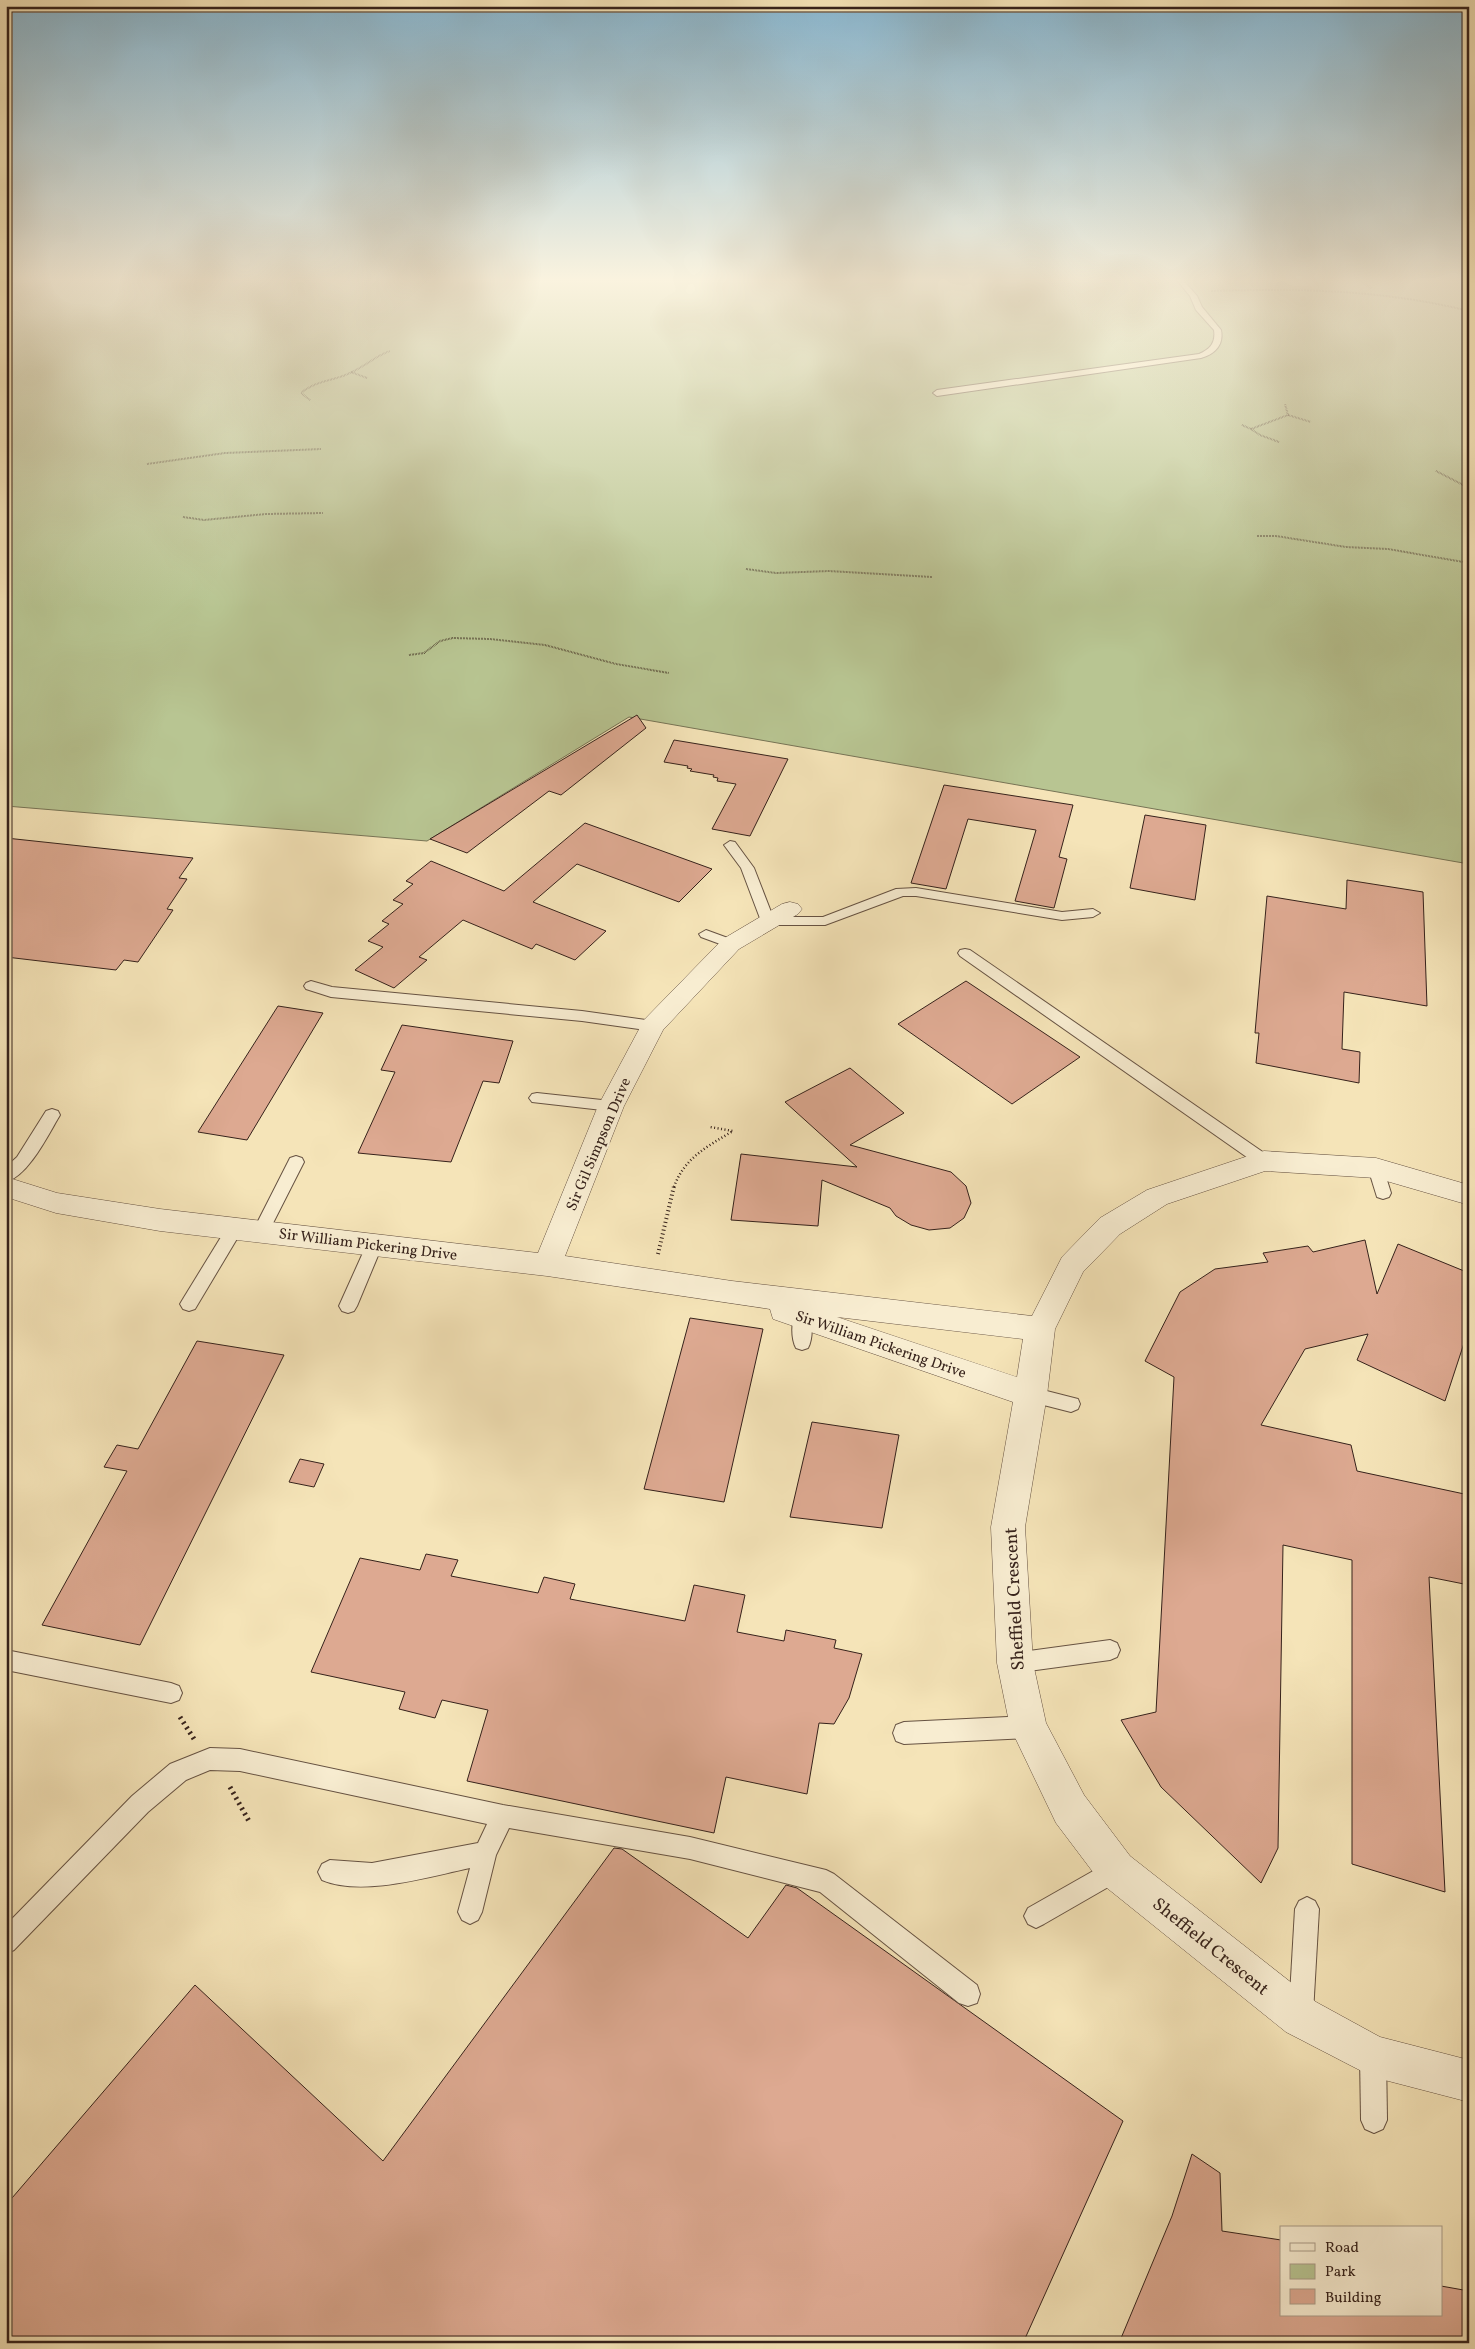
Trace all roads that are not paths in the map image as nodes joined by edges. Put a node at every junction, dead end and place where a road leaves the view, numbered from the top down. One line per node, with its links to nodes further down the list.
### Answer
1 (961, 390): 2 (lane)
2 (937, 393)
3 (730, 844): 6 (lane)
4 (790, 909): 6 (street, Sir Gil Simpson Drive)
5 (1093, 913): 6 (lane)
6 (768, 921): 8 (street, Sir Gil Simpson Drive)
7 (706, 934): 8 (lane)
8 (731, 944): 11 (street, Sir Gil Simpson Drive)
9 (965, 953): 16 (lane)
10 (310, 986): 11 (lane)
11 (653, 1026): 13 (street, Sir Gil Simpson Drive)
12 (537, 1098): 13 (lane)
13 (611, 1106): 24 (street, Sir Gil Simpson Drive)
14 (52, 1115): 18 (lane)
15 (296, 1162): 22 (lane)
16 (1264, 1162): 17 (street, Sheffield Crescent); 28 (street, Sheffield Crescent)
17 (1376, 1168): 20 (lane); 21 (street, Sheffield Crescent)
18 (6, 1176)
19 (6, 1186): 22 (street, Sir William Pickering Drive)
20 (1383, 1193)
21 (1469, 1195)
22 (248, 1229): 23 (street, Sir William Pickering Drive); 26 (lane)
23 (374, 1246): 24 (street, Sir William Pickering Drive); 27 (lane)
24 (547, 1265): 25 (street, Sir William Pickering Drive)
25 (732, 1293): 28 (street, Sir William Pickering Drive); 29 (street, Sir William Pickering Drive)
26 (189, 1304)
27 (348, 1306)
28 (1040, 1329): 29 (street, Sheffield Crescent)
29 (1031, 1395): 30 (lane); 33 (street, Sheffield Crescent)
30 (1072, 1404)
31 (1110, 1650): 33 (lane)
32 (6, 1660): 34 (lane)
33 (1015, 1663): 35 (street, Sheffield Crescent)
34 (171, 1693)
35 (1028, 1727): 36 (lane); 39 (street, Sheffield Crescent)
36 (904, 1733)
37 (503, 1816): 38 (lane); 44 (lane); 45 (lane)
38 (485, 1853): 40 (lane); 42 (lane)
39 (1116, 1870): 43 (lane); 46 (street, Sheffield Crescent)
40 (330, 1872)
41 (1306, 1908): 46 (lane)
42 (470, 1912)
43 (1036, 1916)
44 (6, 1942)
45 (968, 1994)
46 (1301, 2017): 47 (street, Sheffield Crescent)
47 (1373, 2056): 48 (street, Sheffield Crescent); 49 (lane)
48 (1469, 2081)
49 (1374, 2120)

